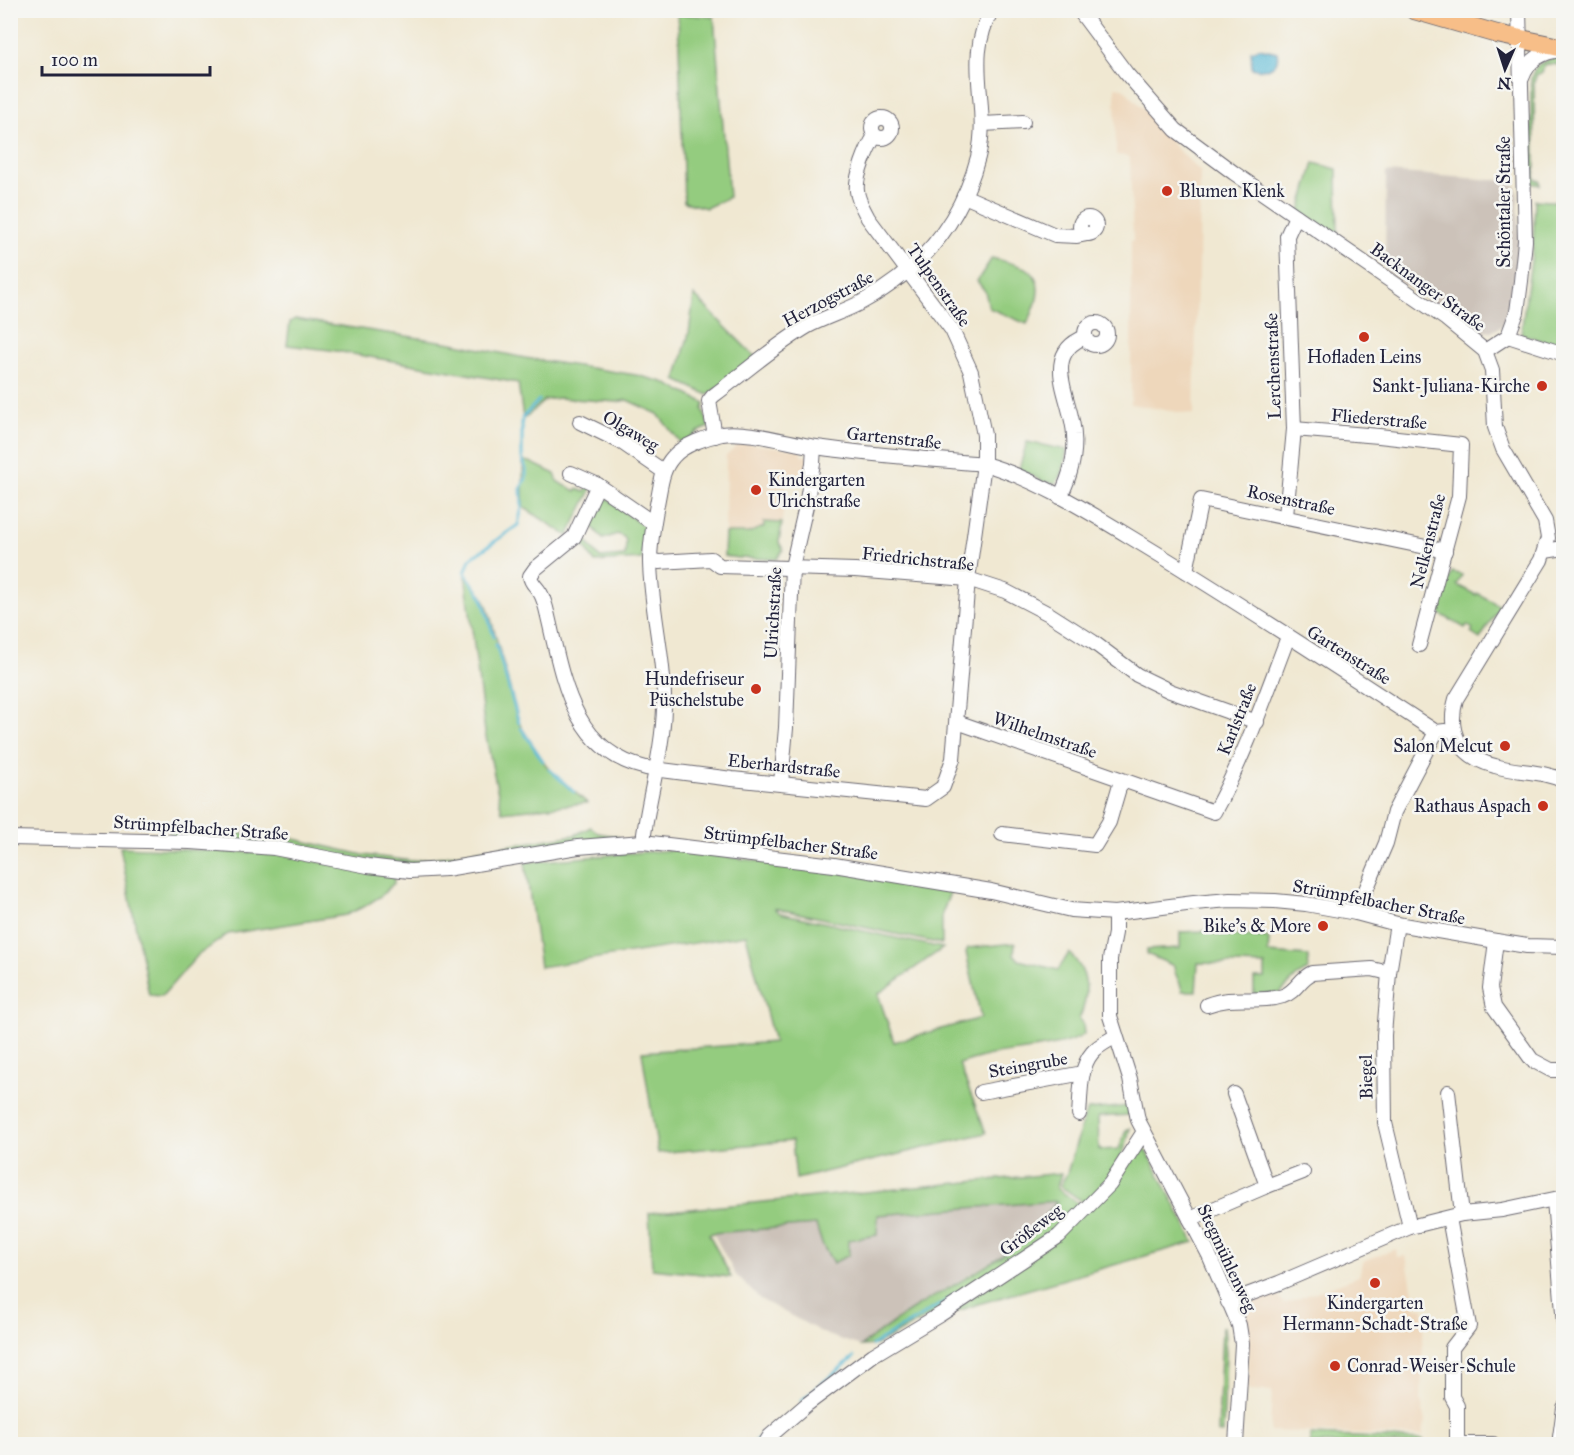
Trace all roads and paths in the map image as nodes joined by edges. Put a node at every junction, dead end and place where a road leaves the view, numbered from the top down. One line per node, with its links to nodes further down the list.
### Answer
1 (992, 10): 9 (street, Herzogstraße)
2 (1079, 10): 12 (street, Backnanger Straße)
3 (1414, 10): 5 (main road)
4 (1519, 10): 5 (street, Schöntaler Straße)
5 (1520, 39): 6 (main road); 7 (street, Schöntaler Straße)
6 (1563, 49): 7 (street)
7 (1521, 84): 15 (street, Schöntaler Straße)
8 (1023, 122): 9 (street)
9 (982, 124): 11 (street, Herzogstraße)
10 (875, 136): 14 (street, Tulpenstraße)
11 (964, 196): 13 (street); 14 (street, Herzogstraße)
12 (1296, 216): 17 (street, Backnanger Straße); 20 (street, Lerchenstraße)
13 (1087, 234)
14 (908, 270): 21 (street, Herzogstraße); 24 (street, Tulpenstraße)
15 (1508, 336): 17 (street); 18 (street)
16 (1084, 337): 28 (street)
17 (1485, 351): 33 (street, Backnanger Straße)
18 (1563, 354)
19 (580, 422): 25 (street, Olgaweg)
20 (1294, 429): 22 (street, Fliederstraße); 29 (street, Lerchenstraße)
21 (715, 436): 23 (street, Gartenstraße); 25 (street, Gartenstraße)
22 (1461, 445): 32 (street, Nelkenstraße)
23 (813, 447): 24 (street, Gartenstraße); 35 (street, Ulrichstraße)
24 (984, 464): 28 (street, Gartenstraße); 37 (street, Eberhardstraße)
25 (663, 471): 30 (street)
26 (571, 473): 27 (street)
27 (598, 485): 30 (street); 44 (street, Eberhardstraße)
28 (1060, 497): 36 (street, Gartenstraße)
29 (1286, 516): 32 (street, Rosenstraße); 36 (street, Rosenstraße)
30 (653, 523): 34 (street)
31 (1563, 548): 33 (street)
32 (1445, 551): 39 (street, Nelkenstraße)
33 (1545, 551): 42 (street)
34 (650, 560): 35 (street, Friedrichstraße); 44 (street)
35 (792, 567): 37 (street, Friedrichstraße); 47 (street, Ulrichstraße)
36 (1186, 571): 38 (street, Gartenstraße)
37 (968, 579): 40 (street, Eberhardstraße); 41 (street, Friedrichstraße)
38 (1288, 637): 41 (street, Karlstraße); 43 (street, Gartenstraße)
39 (1419, 645)
40 (957, 722): 45 (street, Wilhelmstraße); 47 (street, Eberhardstraße)
41 (1257, 722): 48 (street, Karlstraße)
42 (1453, 730): 43 (street); 46 (street)
43 (1436, 732): 53 (street)
44 (657, 770): 47 (street, Eberhardstraße); 51 (street)
45 (1121, 781): 48 (street, Wilhelmstraße); 49 (street)
46 (1563, 781)
47 (781, 783)
48 (1214, 812)
49 (1002, 834)
50 (10, 838): 51 (street, Strümpfelbacher Straße)
51 (643, 842): 52 (street, Strümpfelbacher Straße)
52 (1115, 913): 53 (street, Strümpfelbacher Straße); 59 (street)
53 (1356, 913): 54 (street, Strümpfelbacher Straße)
54 (1397, 924): 55 (street, Strümpfelbacher Straße); 57 (street, Biegel)
55 (1496, 941): 56 (street, Strümpfelbacher Straße); 60 (street)
56 (1563, 947)
57 (1389, 973): 58 (street); 72 (street, Biegel)
58 (1207, 1005)
59 (1116, 1036): 61 (street, Steingrube); 66 (street)
60 (1563, 1070)
61 (1083, 1073): 62 (street, Steingrube); 65 (street, Steingrube)
62 (981, 1092)
63 (1448, 1092): 70 (street)
64 (1234, 1094): 68 (street)
65 (1079, 1114)
66 (1143, 1133): 71 (street, Stegmühlenweg); 76 (street, Größeweg)
67 (1303, 1172): 68 (street)
68 (1267, 1186): 71 (street)
69 (1559, 1198): 70 (street); 74 (street)
70 (1456, 1216): 72 (street); 78 (street)
71 (1190, 1219): 73 (street, Stegmühlenweg)
72 (1410, 1227): 73 (street)
73 (1228, 1302): 77 (street, Stegmühlenweg)
74 (1563, 1325)
75 (1563, 1408): 79 (street)
76 (765, 1444)
77 (1236, 1444)
78 (1493, 1444)
79 (1559, 1444)

